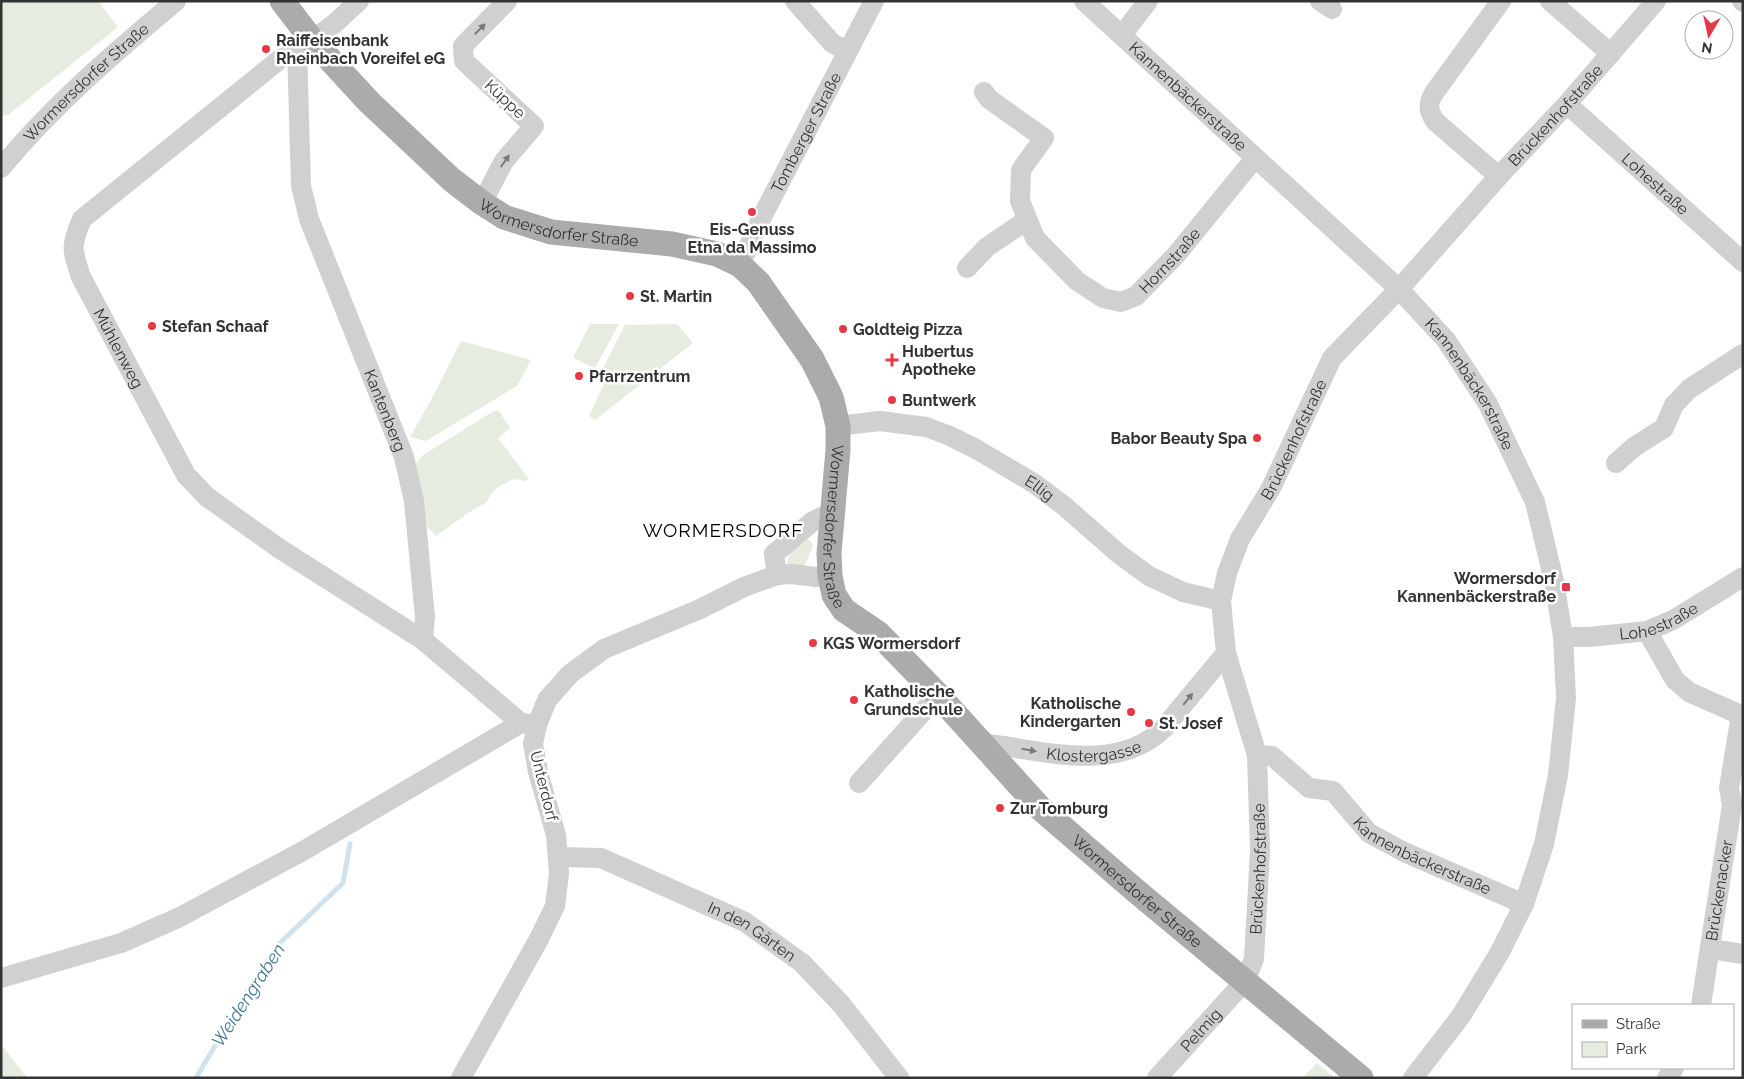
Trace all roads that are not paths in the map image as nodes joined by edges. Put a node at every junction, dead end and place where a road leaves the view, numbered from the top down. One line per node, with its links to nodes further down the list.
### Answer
1 (176, 1): 19 (street, Wormersdorfer Straße)
2 (282, 1): 13 (main road, Wormersdorfer Straße)
3 (359, 1): 13 (street, Mühlenweg)
4 (507, 1): 21 (street, Küppe, one-way to 4)
5 (795, 1): 14 (street)
6 (874, 1): 14 (street, Tomberger Straße)
7 (1084, 1): 12 (street, Kannenbäckerstraße)
8 (1148, 1): 12 (street)
9 (1501, 1): 20 (street, Brückenhofstraße)
10 (1550, 1): 15 (street, Brückenhofstraße)
11 (1656, 1): 15 (street, Brückenhofstraße)
12 (1122, 35): 18 (street, Kannenbäckerstraße)
13 (304, 44): 21 (main road, Wormersdorfer Straße); 37 (street, Kantenberg); 37 (street, Mühlenweg)
14 (847, 51): 24 (street, Tomberger Straße)
15 (1610, 54): 17 (street, Brückenhofstraße)
16 (984, 92): 22 (street, Hornstraße)
17 (1567, 104): 20 (street, Brückenhofstraße); 23 (street, Lohestraße)
18 (1255, 158): 22 (street, Hornstraße); 26 (street, Kannenbäckerstraße)
19 (1, 168)
20 (1499, 176): 26 (street, Brückenhofstraße)
21 (482, 203): 24 (main road, Wormersdorfer Straße)
22 (1027, 220): 25 (street)
23 (1743, 262)
24 (740, 265): 28 (main road, Wormersdorfer Straße)
25 (967, 268)
26 (1399, 289): 34 (street, Brückenhofstraße); 36 (street, Kannenbäckerstraße)
27 (1743, 354): 29 (street)
28 (838, 426): 32 (main road, Wormersdorfer Straße); 34 (street, Ellig)
29 (1616, 463)
30 (824, 516): 31 (street)
31 (777, 575): 32 (street, Unterdorf); 41 (street, Unterdorf)
32 (830, 576): 39 (main road, Wormersdorfer Straße)
33 (1743, 577): 35 (street, Lohestraße)
34 (1221, 602): 38 (street, Brückenhofstraße)
35 (1647, 631): 36 (street, Lohestraße); 40 (street, Brückenacker)
36 (1563, 637): 47 (street, Kannenbäckerstraße)
37 (423, 640): 41 (street)
38 (1226, 652): 42 (street, Klostergasse, one-way to 38); 43 (street, Brückenhofstraße)
39 (938, 695): 42 (main road, Wormersdorfer Straße); 44 (street)
40 (1742, 715): 45 (street, Brückenacker)
41 (529, 724): 46 (street, Unterdorf); 50 (street)
42 (981, 743): 51 (main road, Wormersdorfer Straße)
43 (1257, 756): 47 (street, Kannenbäckerstraße); 51 (street, Brückenhofstraße)
44 (859, 783)
45 (1738, 802): 48 (street, Brückenacker)
46 (558, 857): 53 (street, Unterdorf); 54 (street, In den Gärten)
47 (1524, 904): 57 (street, Kannenbäckerstraße)
48 (1711, 949): 49 (street); 52 (street, Brückenacker)
49 (1743, 954)
50 (1, 978)
51 (1245, 981): 55 (street, Pelmig); 56 (main road, Wormersdorfer Straße)
52 (1701, 1004)
53 (461, 1078)
54 (899, 1078)
55 (1157, 1078)
56 (1361, 1078)
57 (1413, 1078)

